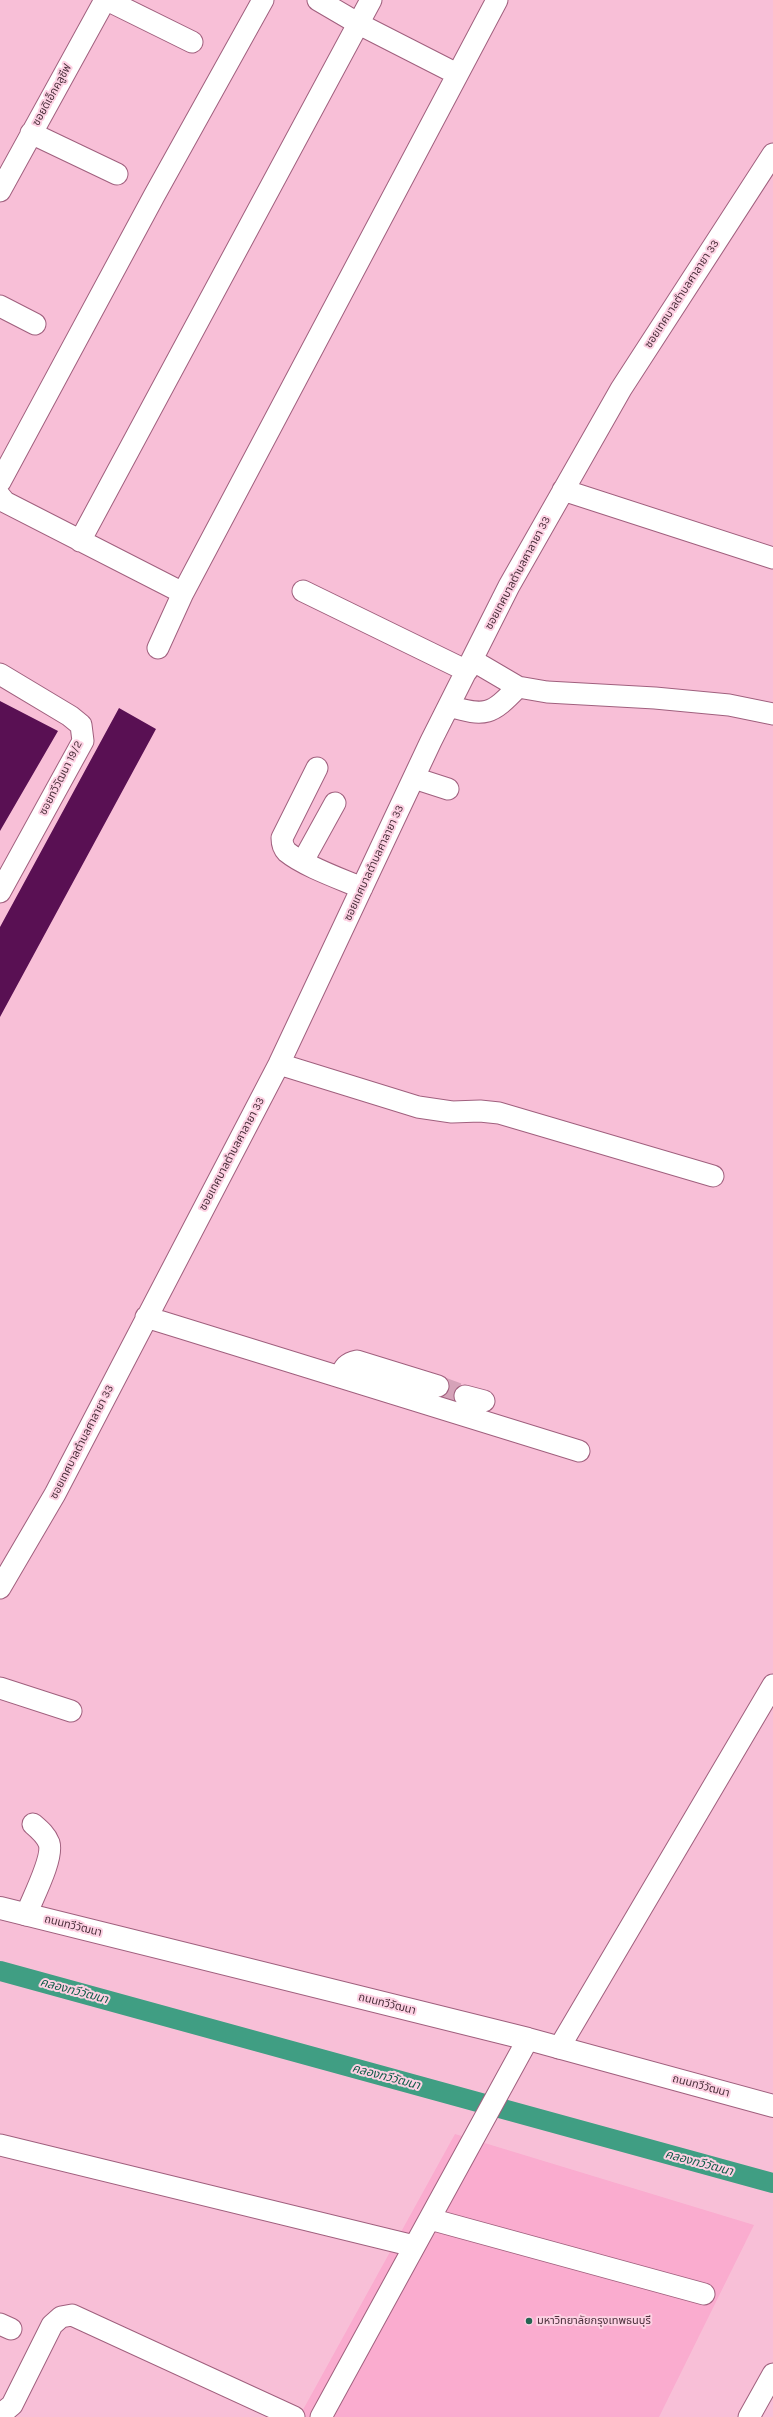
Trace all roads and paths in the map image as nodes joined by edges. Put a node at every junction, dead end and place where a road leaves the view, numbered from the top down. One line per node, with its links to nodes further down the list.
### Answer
1 (106, 0): 7 (street); 9 (street, ซอยดิเอ็กคลูซีฟ)
2 (263, 0): 15 (street)
3 (318, 0): 6 (street)
4 (371, 0): 6 (street)
5 (498, 0): 8 (street)
6 (359, 24): 8 (street); 18 (street)
7 (192, 42)
8 (457, 74): 21 (street)
9 (31, 133): 11 (street); 12 (street, ซอยดิเอ็กคลูซีฟ)
10 (773, 154): 16 (street, ซอยเทศบาลตำบลศาลายา 33)
11 (117, 174)
12 (0, 191)
13 (0, 306): 14 (street)
14 (36, 324)
15 (0, 482)
16 (563, 490): 19 (street); 23 (street, ซอยเทศบาลตำบลศาลายา 33)
17 (0, 496): 18 (street)
18 (80, 541): 21 (street)
19 (773, 558)
20 (303, 591): 23 (street)
21 (184, 593): 22 (street)
22 (158, 648)
23 (469, 666): 25 (street); 26 (street, ซอยเทศบาลตำบลศาลายา 33)
24 (0, 674): 34 (street, ซอยทวีวัฒนา 19/2)
25 (518, 687): 26 (street); 27 (street)
26 (449, 706): 29 (street, ซอยเทศบาลตำบลศาลายา 33)
27 (773, 714)
28 (317, 768): 32 (street)
29 (414, 778): 30 (street); 33 (street, ซอยเทศบาลตำบลศาลายา 33)
30 (448, 789)
31 (336, 803): 32 (street)
32 (303, 861): 33 (street)
33 (362, 888): 35 (street, ซอยเทศบาลตำบลศาลายา 33)
34 (0, 892)
35 (279, 1064): 36 (street); 37 (street, ซอยเทศบาลตำบลศาลายา 33)
36 (713, 1176)
37 (146, 1317): 38 (street); 43 (street, ซอยเทศบาลตำบลศาลายา 33)
38 (340, 1377): 39 (street); 42 (street)
39 (438, 1386)
40 (465, 1396): 41 (street)
41 (484, 1401)
42 (579, 1451)
43 (0, 1588)
44 (773, 1685): 51 (street)
45 (0, 1688): 46 (street)
46 (71, 1711)
47 (33, 1824): 49 (street)
48 (0, 1908): 49 (main road, ถนนทวีวัฒนา)
49 (26, 1914): 50 (main road, ถนนทวีวัฒนา)
50 (528, 2039): 51 (main road, ถนนทวีวัฒนา); 54 (street)
51 (559, 2048): 52 (main road, ถนนทวีวัฒนา)
52 (773, 2106)
53 (0, 2145): 55 (street)
54 (430, 2219): 55 (street); 56 (street)
55 (414, 2246): 60 (street)
56 (704, 2294)
57 (773, 2374): 61 (street)
58 (0, 2415): 59 (street)
59 (294, 2417)
60 (321, 2417)
61 (748, 2417)

